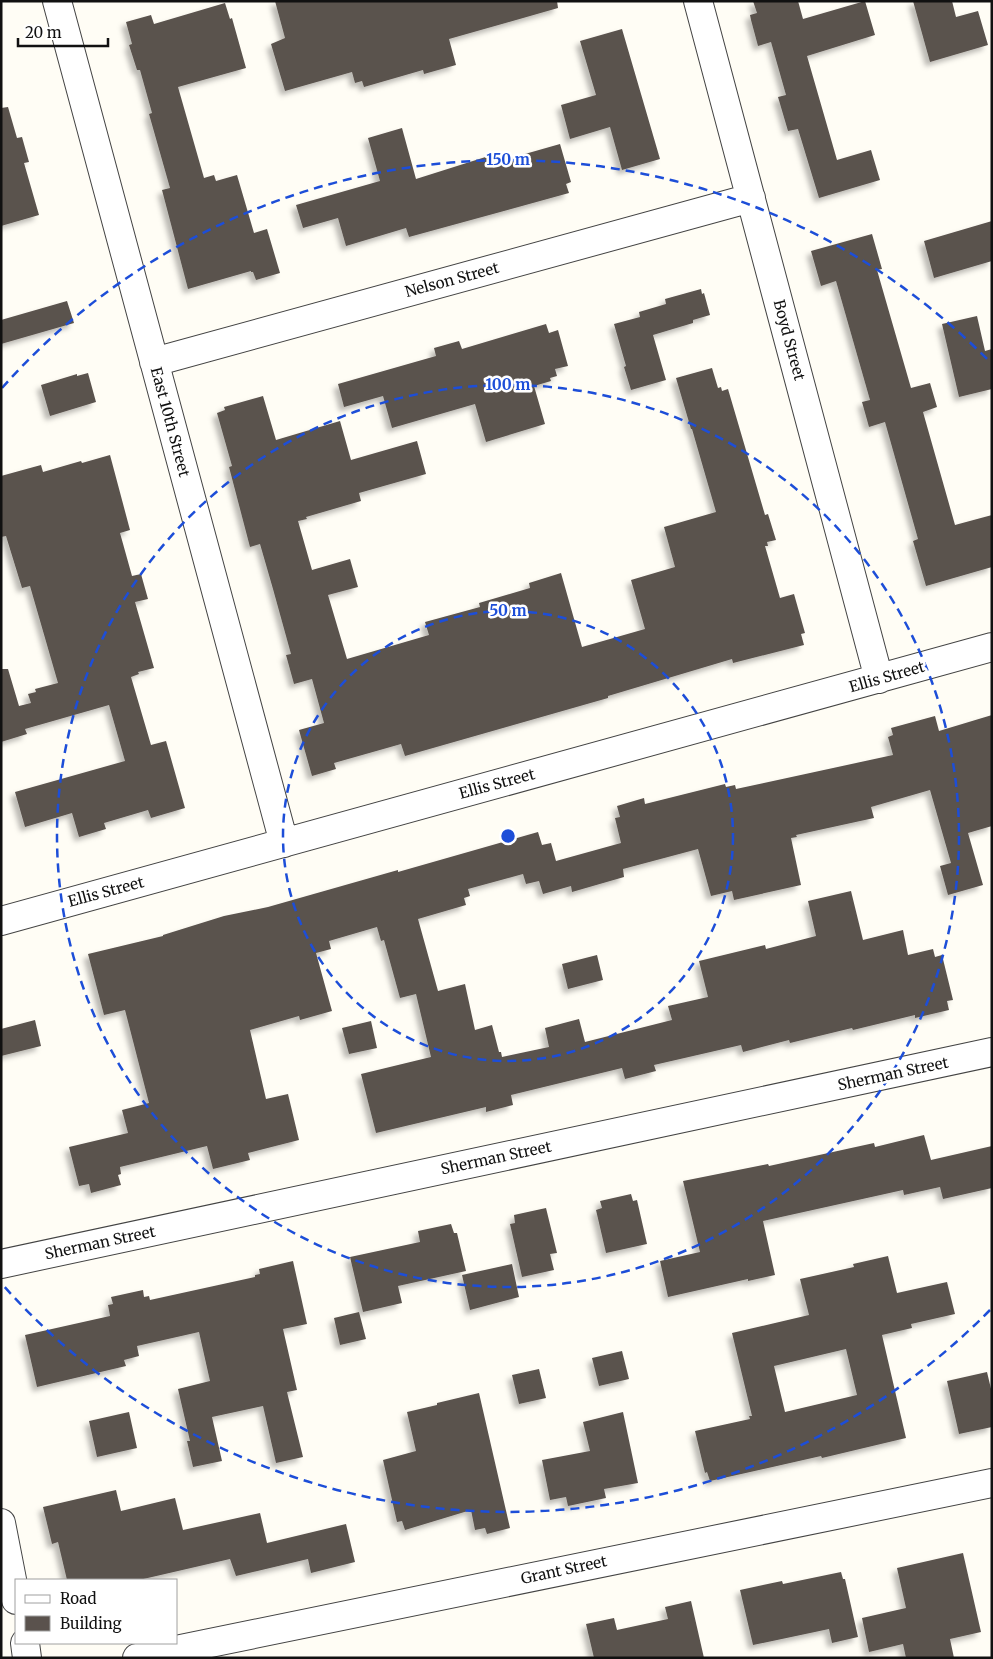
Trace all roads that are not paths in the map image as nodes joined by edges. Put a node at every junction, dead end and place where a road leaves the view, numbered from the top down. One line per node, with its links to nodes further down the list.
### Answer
1 (57, 1): 4 (street, East 10th Street)
2 (698, 1): 3 (street, Boyd Street)
3 (751, 198): 4 (street, Nelson Street); 6 (street, Boyd Street)
4 (154, 362): 7 (street, East 10th Street)
5 (992, 647): 6 (street, Ellis Street)
6 (879, 679): 7 (street, Ellis Street)
7 (284, 843): 8 (street, Ellis Street)
8 (1, 921)
9 (992, 1052): 10 (street, Sherman Street)
10 (1, 1264)
11 (992, 1483): 16 (street, Grant Street)
12 (1, 1523): 13 (street)
13 (15, 1595)
14 (24, 1644): 15 (street)
15 (28, 1658)
16 (137, 1658)

